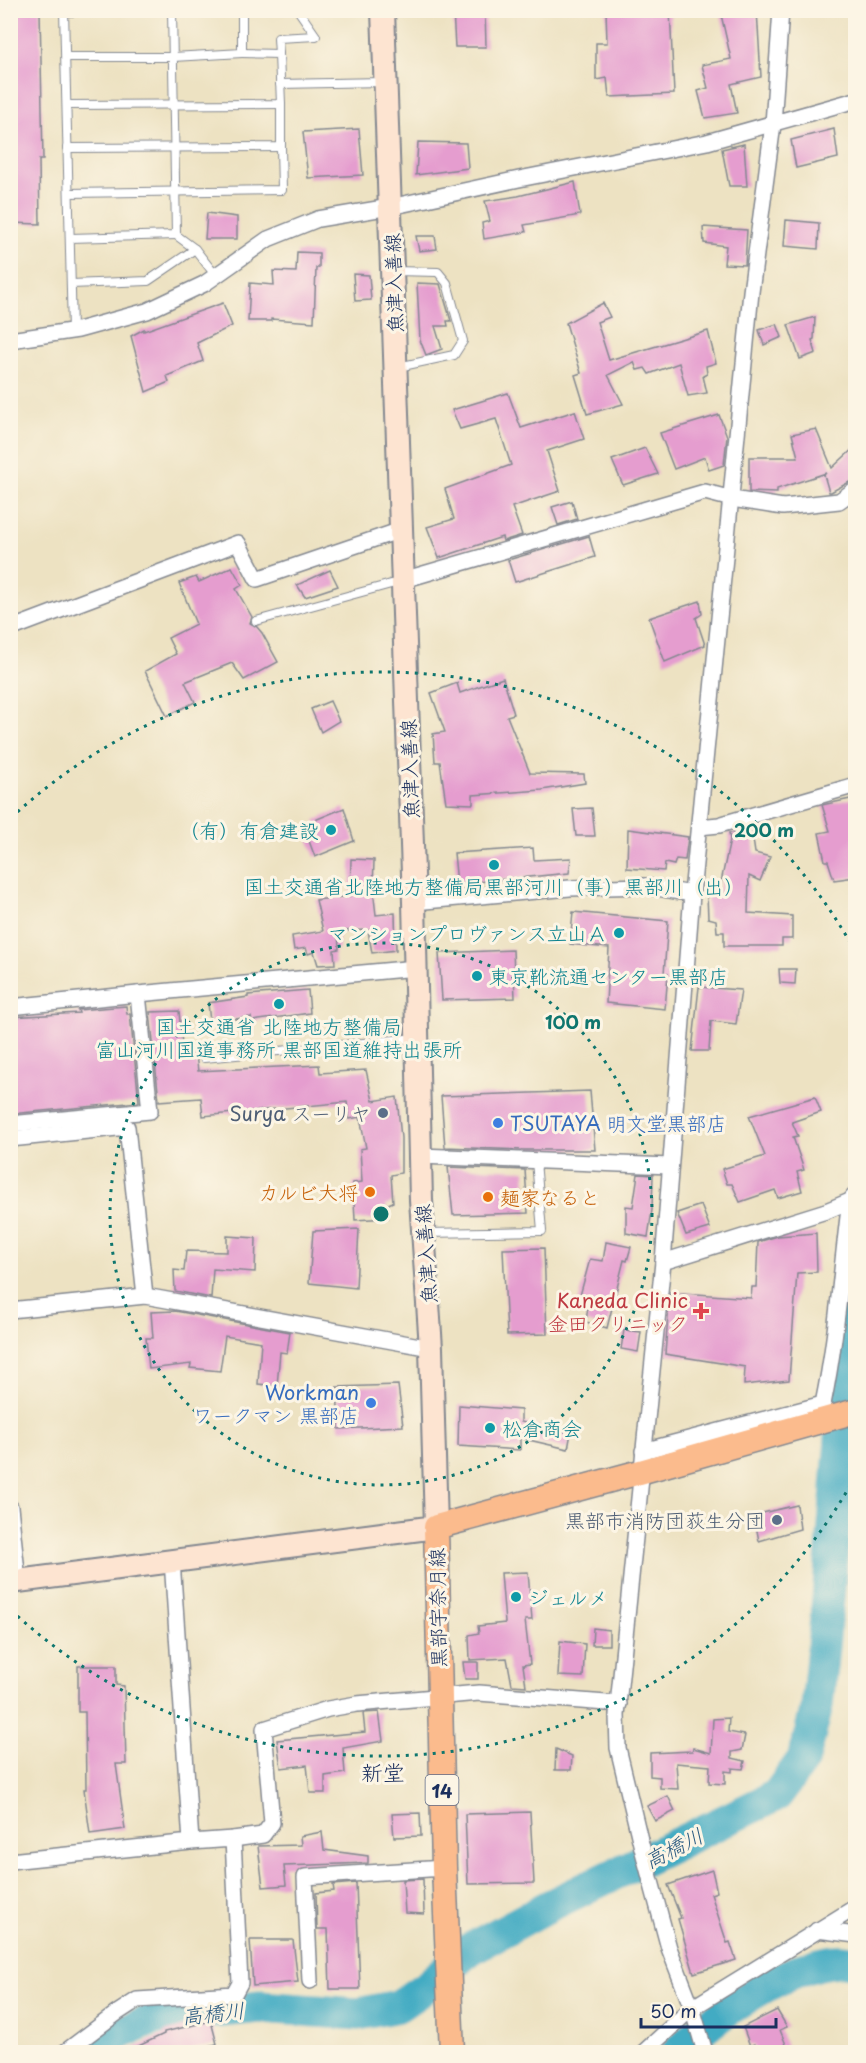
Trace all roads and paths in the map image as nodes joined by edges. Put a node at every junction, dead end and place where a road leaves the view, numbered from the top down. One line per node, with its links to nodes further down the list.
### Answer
1 (163, 10): 7 (lane)
2 (172, 10): 11 (lane)
3 (242, 10): 8 (lane)
4 (298, 10): 9 (lane)
5 (383, 10): 12 (main road, 魚津入善線)
6 (781, 10): 18 (street)
7 (64, 11): 10 (lane)
8 (243, 53): 9 (lane); 11 (lane)
9 (279, 54): 13 (lane)
10 (66, 57): 11 (lane); 17 (lane)
11 (173, 57): 15 (lane)
12 (386, 82): 13 (lane); 24 (main road, 魚津入善線)
13 (280, 84): 16 (lane)
14 (855, 100): 18 (street)
15 (174, 104): 16 (lane); 17 (lane); 19 (lane)
16 (281, 104): 20 (lane)
17 (67, 105): 21 (lane)
18 (773, 124): 24 (street); 35 (street)
19 (175, 146): 20 (lane); 21 (lane); 22 (lane)
20 (281, 147): 22 (lane)
21 (68, 148): 23 (lane)
22 (176, 192): 23 (lane); 25 (lane)
23 (69, 193): 26 (lane)
24 (390, 207): 28 (main road, 魚津入善線); 29 (street)
25 (176, 236): 26 (lane); 27 (lane)
26 (70, 238): 30 (lane)
27 (195, 249): 29 (lane); 30 (lane)
28 (393, 272): 33 (main road, 魚津入善線); 33 (lane)
29 (216, 276): 31 (street)
30 (71, 284): 31 (lane)
31 (72, 331): 32 (street)
32 (10, 340)
33 (396, 368): 36 (main road, 魚津入善線)
34 (855, 489): 35 (street)
35 (732, 499): 37 (street); 41 (street)
36 (401, 530): 37 (main road, 魚津入善線); 39 (street)
37 (403, 580): 38 (lane); 43 (main road, 魚津入善線)
38 (256, 621)
39 (10, 629)
40 (855, 785): 41 (street)
41 (699, 827): 42 (street)
42 (692, 894): 43 (street); 53 (street)
43 (414, 902): 44 (main road, 魚津入善線)
44 (416, 968): 45 (street); 47 (main road, 魚津入善線)
45 (138, 994): 46 (street); 49 (street)
46 (10, 1007)
47 (417, 1038): 48 (lane); 51 (main road, 魚津入善線)
48 (204, 1058)
49 (10, 1124)
50 (10, 1139): 57 (street)
51 (420, 1156): 52 (street); 55 (main road, 魚津入善線)
52 (536, 1161): 53 (street); 55 (lane)
53 (670, 1166): 56 (street)
54 (853, 1197): 56 (street); 61 (street)
55 (424, 1233): 59 (main road, 魚津入善線)
56 (663, 1262): 61 (street)
57 (145, 1296): 58 (street); 59 (street)
58 (10, 1310)
59 (431, 1348): 63 (main road, 魚津入善線)
60 (855, 1411): 61 (main road, 黒部宇奈月線)
61 (642, 1461): 63 (main road, 黒部宇奈月線); 67 (street)
62 (10, 1507): 65 (street)
63 (436, 1527): 64 (main road); 66 (main road, 黒部宇奈月線 / 14)
64 (172, 1560): 65 (main road); 69 (street)
65 (14, 1582)
66 (440, 1697): 67 (street); 68 (street); 71 (main road, 黒部宇奈月線 / 14)
67 (619, 1704): 76 (street)
68 (233, 1839): 69 (street); 78 (street)
69 (191, 1842): 70 (street)
70 (10, 1861)
71 (444, 1868): 75 (street); 79 (main road, 黒部宇奈月線 / 14)
72 (855, 1907): 73 (street)
73 (817, 1930): 74 (street); 76 (street)
74 (855, 1935)
75 (310, 1981)
76 (694, 2014): 77 (street); 80 (street)
77 (705, 2051)
78 (65, 2052)
79 (452, 2052)
80 (644, 2052)

